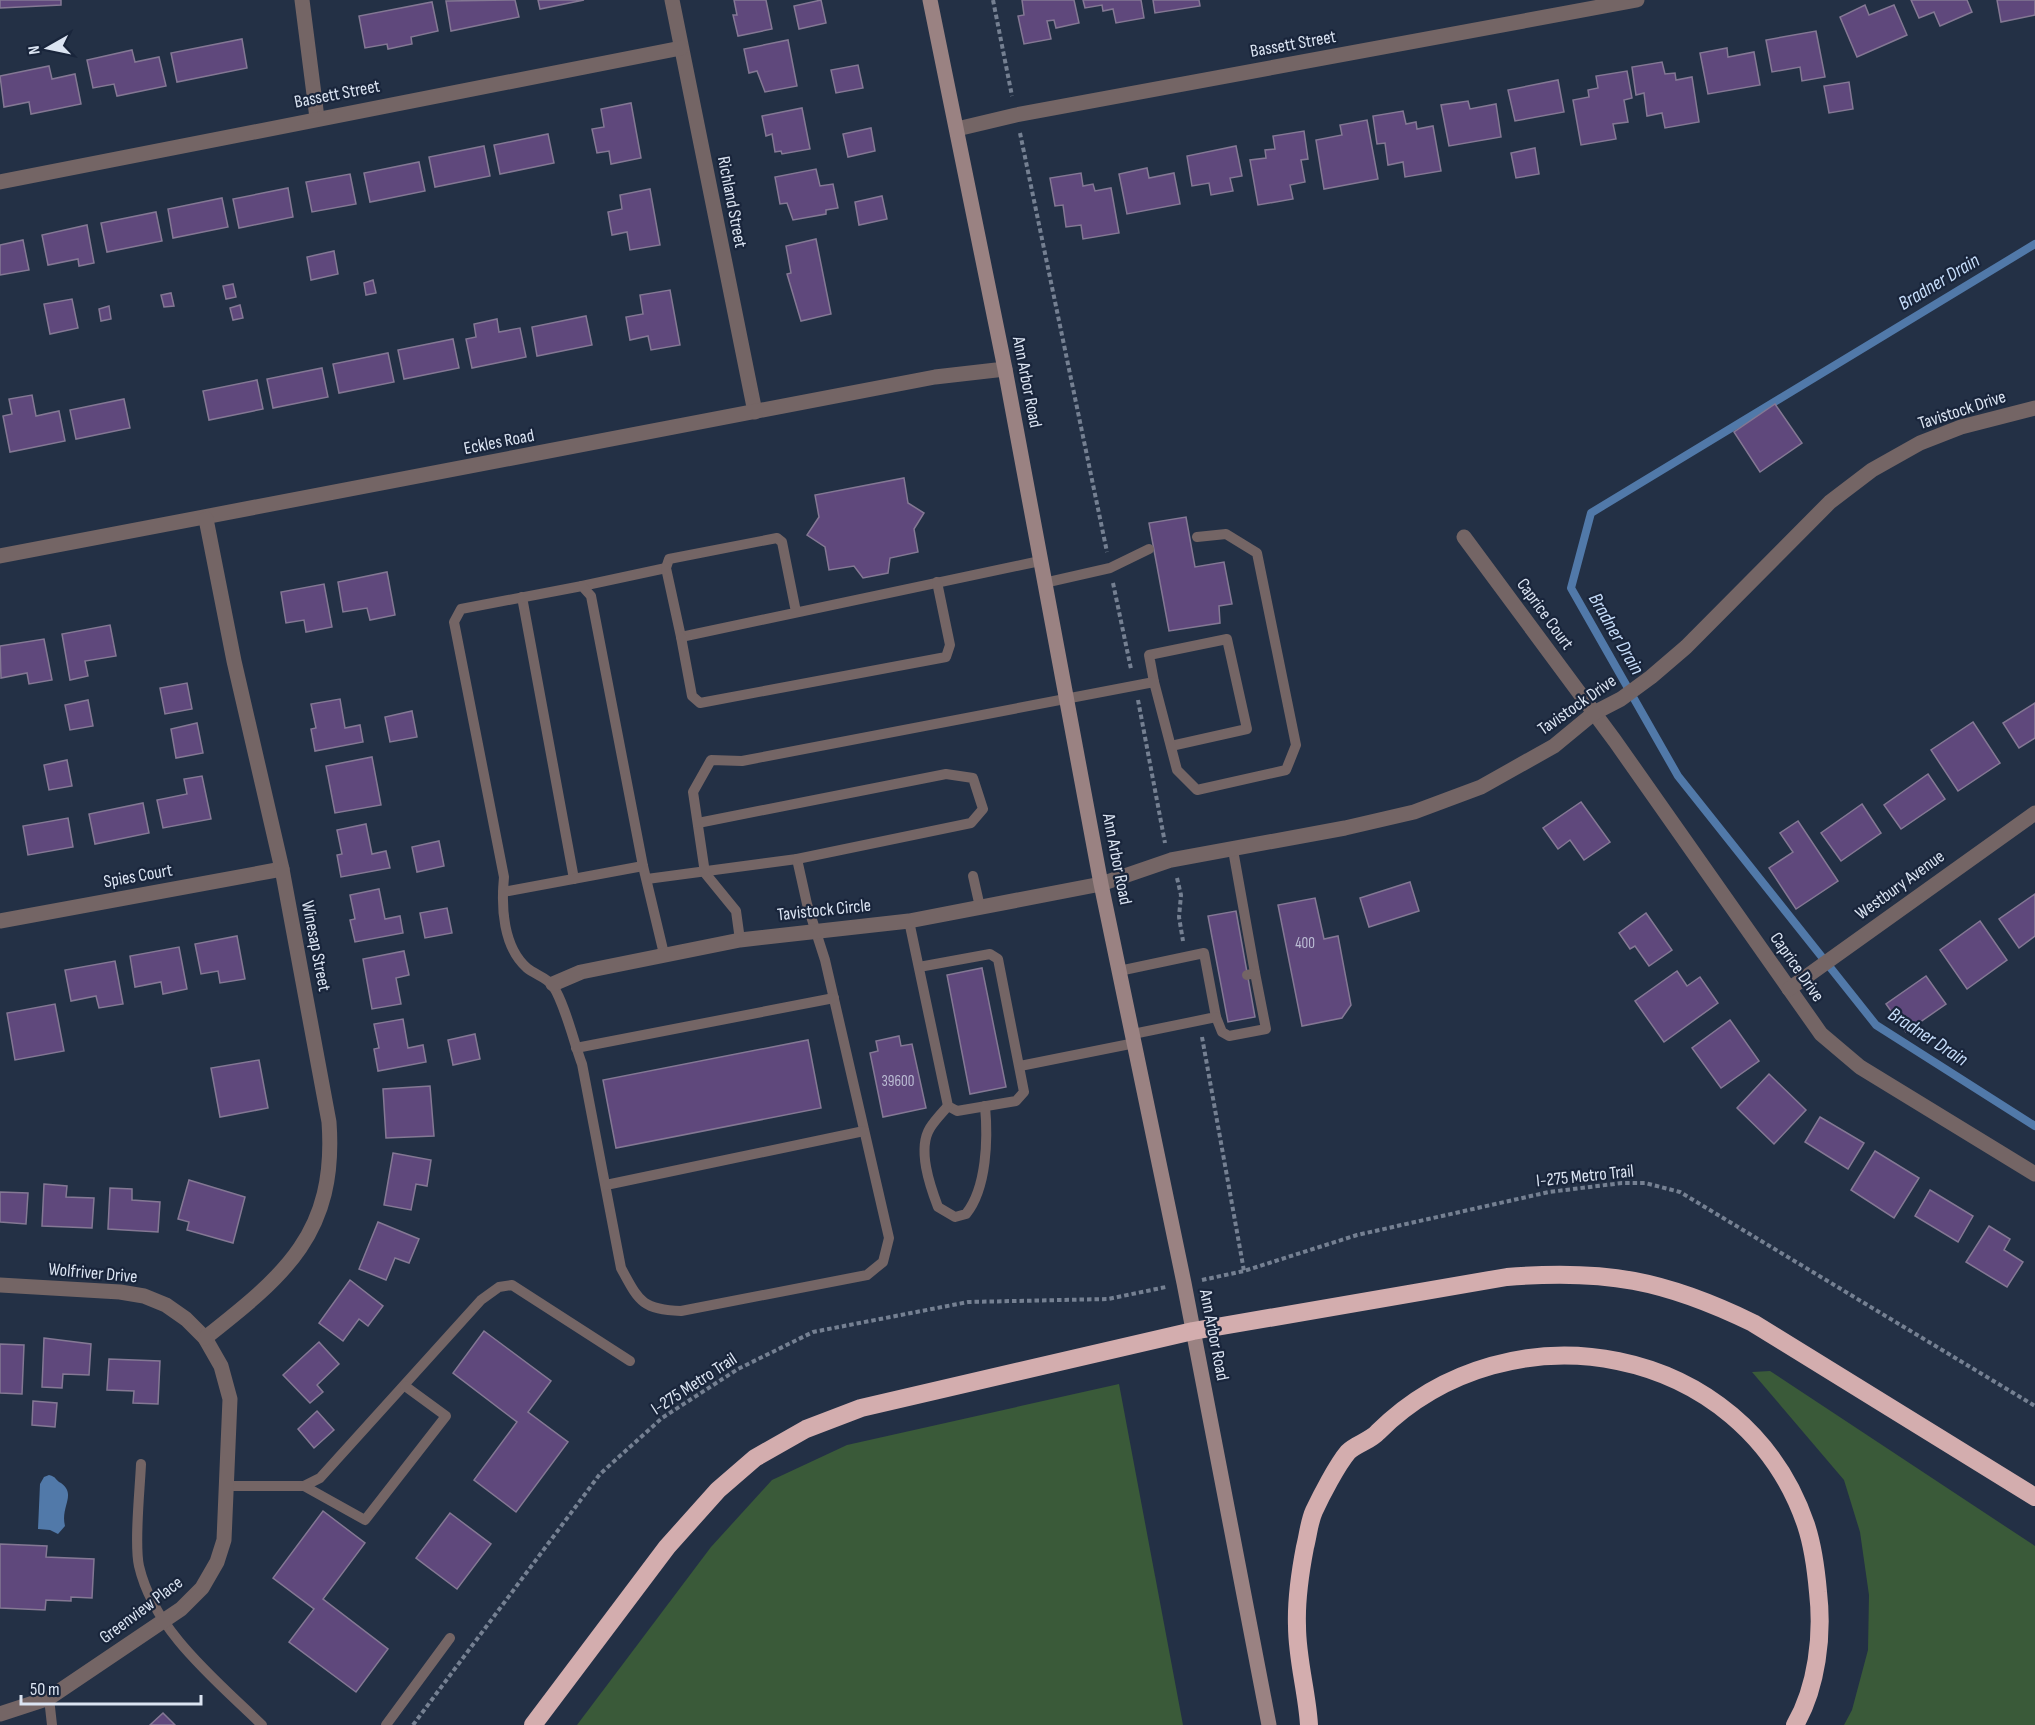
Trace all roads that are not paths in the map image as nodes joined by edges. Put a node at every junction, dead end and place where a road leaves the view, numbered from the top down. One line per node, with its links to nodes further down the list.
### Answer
1 (302, 0): 7 (street)
2 (672, 0): 6 (street, Richland Street)
3 (930, 0): 8 (main road, Ann Arbor Road)
4 (1637, 0): 5 (street, Bassett Street)
5 (1580, 5): 8 (street, Bassett Street)
6 (681, 48): 7 (street, Bassett Street); 12 (street, Richland Street)
7 (317, 118): 9 (street, Bassett Street)
8 (957, 129): 10 (main road, Ann Arbor Road)
9 (0, 182)
10 (1005, 369): 12 (street, Eckles Road); 18 (main road, Ann Arbor Road)
11 (2035, 408): 28 (street, Tavistock Drive)
12 (755, 412): 13 (street, Eckles Road)
13 (206, 519): 17 (street, Eckles Road); 35 (street, Winesap Street)
14 (1197, 537): 29 (lane)
15 (1464, 537): 28 (street, Caprice Court)
16 (1149, 549): 21 (lane)
17 (0, 556)
18 (1040, 561): 20 (lane); 21 (main road, Ann Arbor Road)
19 (666, 568): 22 (lane); 24 (lane); 25 (lane)
20 (937, 582): 24 (lane); 25 (lane)
21 (1044, 583): 27 (main road, Ann Arbor Road)
22 (582, 586): 23 (lane); 34 (lane)
23 (522, 597): 38 (lane); 41 (lane)
24 (796, 612): 25 (lane)
25 (681, 637)
26 (1154, 682): 27 (lane); 29 (lane); 29 (lane)
27 (1066, 698): 31 (lane); 40 (main road, Ann Arbor Road)
28 (1594, 713): 32 (street, Tavistock Drive); 51 (street, Caprice Drive)
29 (1171, 746)
30 (2035, 813): 51 (street, Westbury Avenue)
31 (698, 823): 33 (lane); 36 (lane)
32 (1233, 850): 40 (street, Tavistock Drive); 53 (lane)
33 (797, 859): 36 (lane); 45 (lane)
34 (643, 866): 38 (lane); 39 (lane)
35 (282, 869): 43 (street, Spies Court); 64 (street, Winesap Street)
36 (705, 873): 39 (lane); 46 (lane)
37 (973, 876): 42 (lane)
38 (574, 879): 41 (lane)
39 (647, 879): 47 (lane)
40 (1101, 884): 42 (street, Tavistock Circle); 49 (main road, Ann Arbor Road)
41 (503, 892): 50 (lane)
42 (980, 907): 44 (street, Tavistock Circle)
43 (0, 921)
44 (909, 921): 45 (street, Tavistock Circle); 48 (lane)
45 (815, 931): 46 (street, Tavistock Circle); 52 (lane)
46 (740, 940): 47 (street, Tavistock Circle)
47 (664, 954): 50 (street, Tavistock Circle)
48 (919, 967): 56 (lane); 57 (lane)
49 (1119, 970): 53 (lane); 54 (main road, Ann Arbor Road)
50 (553, 984): 55 (lane)
51 (1788, 989): 60 (street, Caprice Drive)
52 (834, 998): 55 (lane); 59 (lane)
53 (1215, 1017): 54 (lane)
54 (1134, 1039): 56 (lane); 63 (main road, Ann Arbor Road)
55 (576, 1047): 61 (lane)
56 (1020, 1066): 58 (lane)
57 (948, 1106): 58 (lane); 58 (lane)
58 (985, 1106)
59 (864, 1131): 61 (lane); 61 (lane)
60 (2035, 1174)
61 (606, 1185)
62 (0, 1285): 64 (street, Wolfriver Drive)
63 (1193, 1331): 70 (highway); 78 (highway); 79 (main road, Ann Arbor Road)
64 (205, 1338): 68 (street, Greenview Place)
65 (630, 1361): 66 (lane)
66 (405, 1386): 69 (lane); 69 (lane)
67 (141, 1464): 71 (lane)
68 (228, 1486): 69 (lane); 71 (street, Greenview Place)
69 (304, 1486)
70 (2035, 1497)
71 (164, 1621): 73 (street, Greenview Place); 76 (lane)
72 (450, 1638): 77 (lane)
73 (49, 1698): 74 (street, Greenview Place); 75 (lane)
74 (0, 1714)
75 (52, 1725)
76 (262, 1725)
77 (386, 1725)
78 (533, 1725)
79 (1269, 1725)
80 (1309, 1725): 81 (highway)
81 (1795, 1725)

